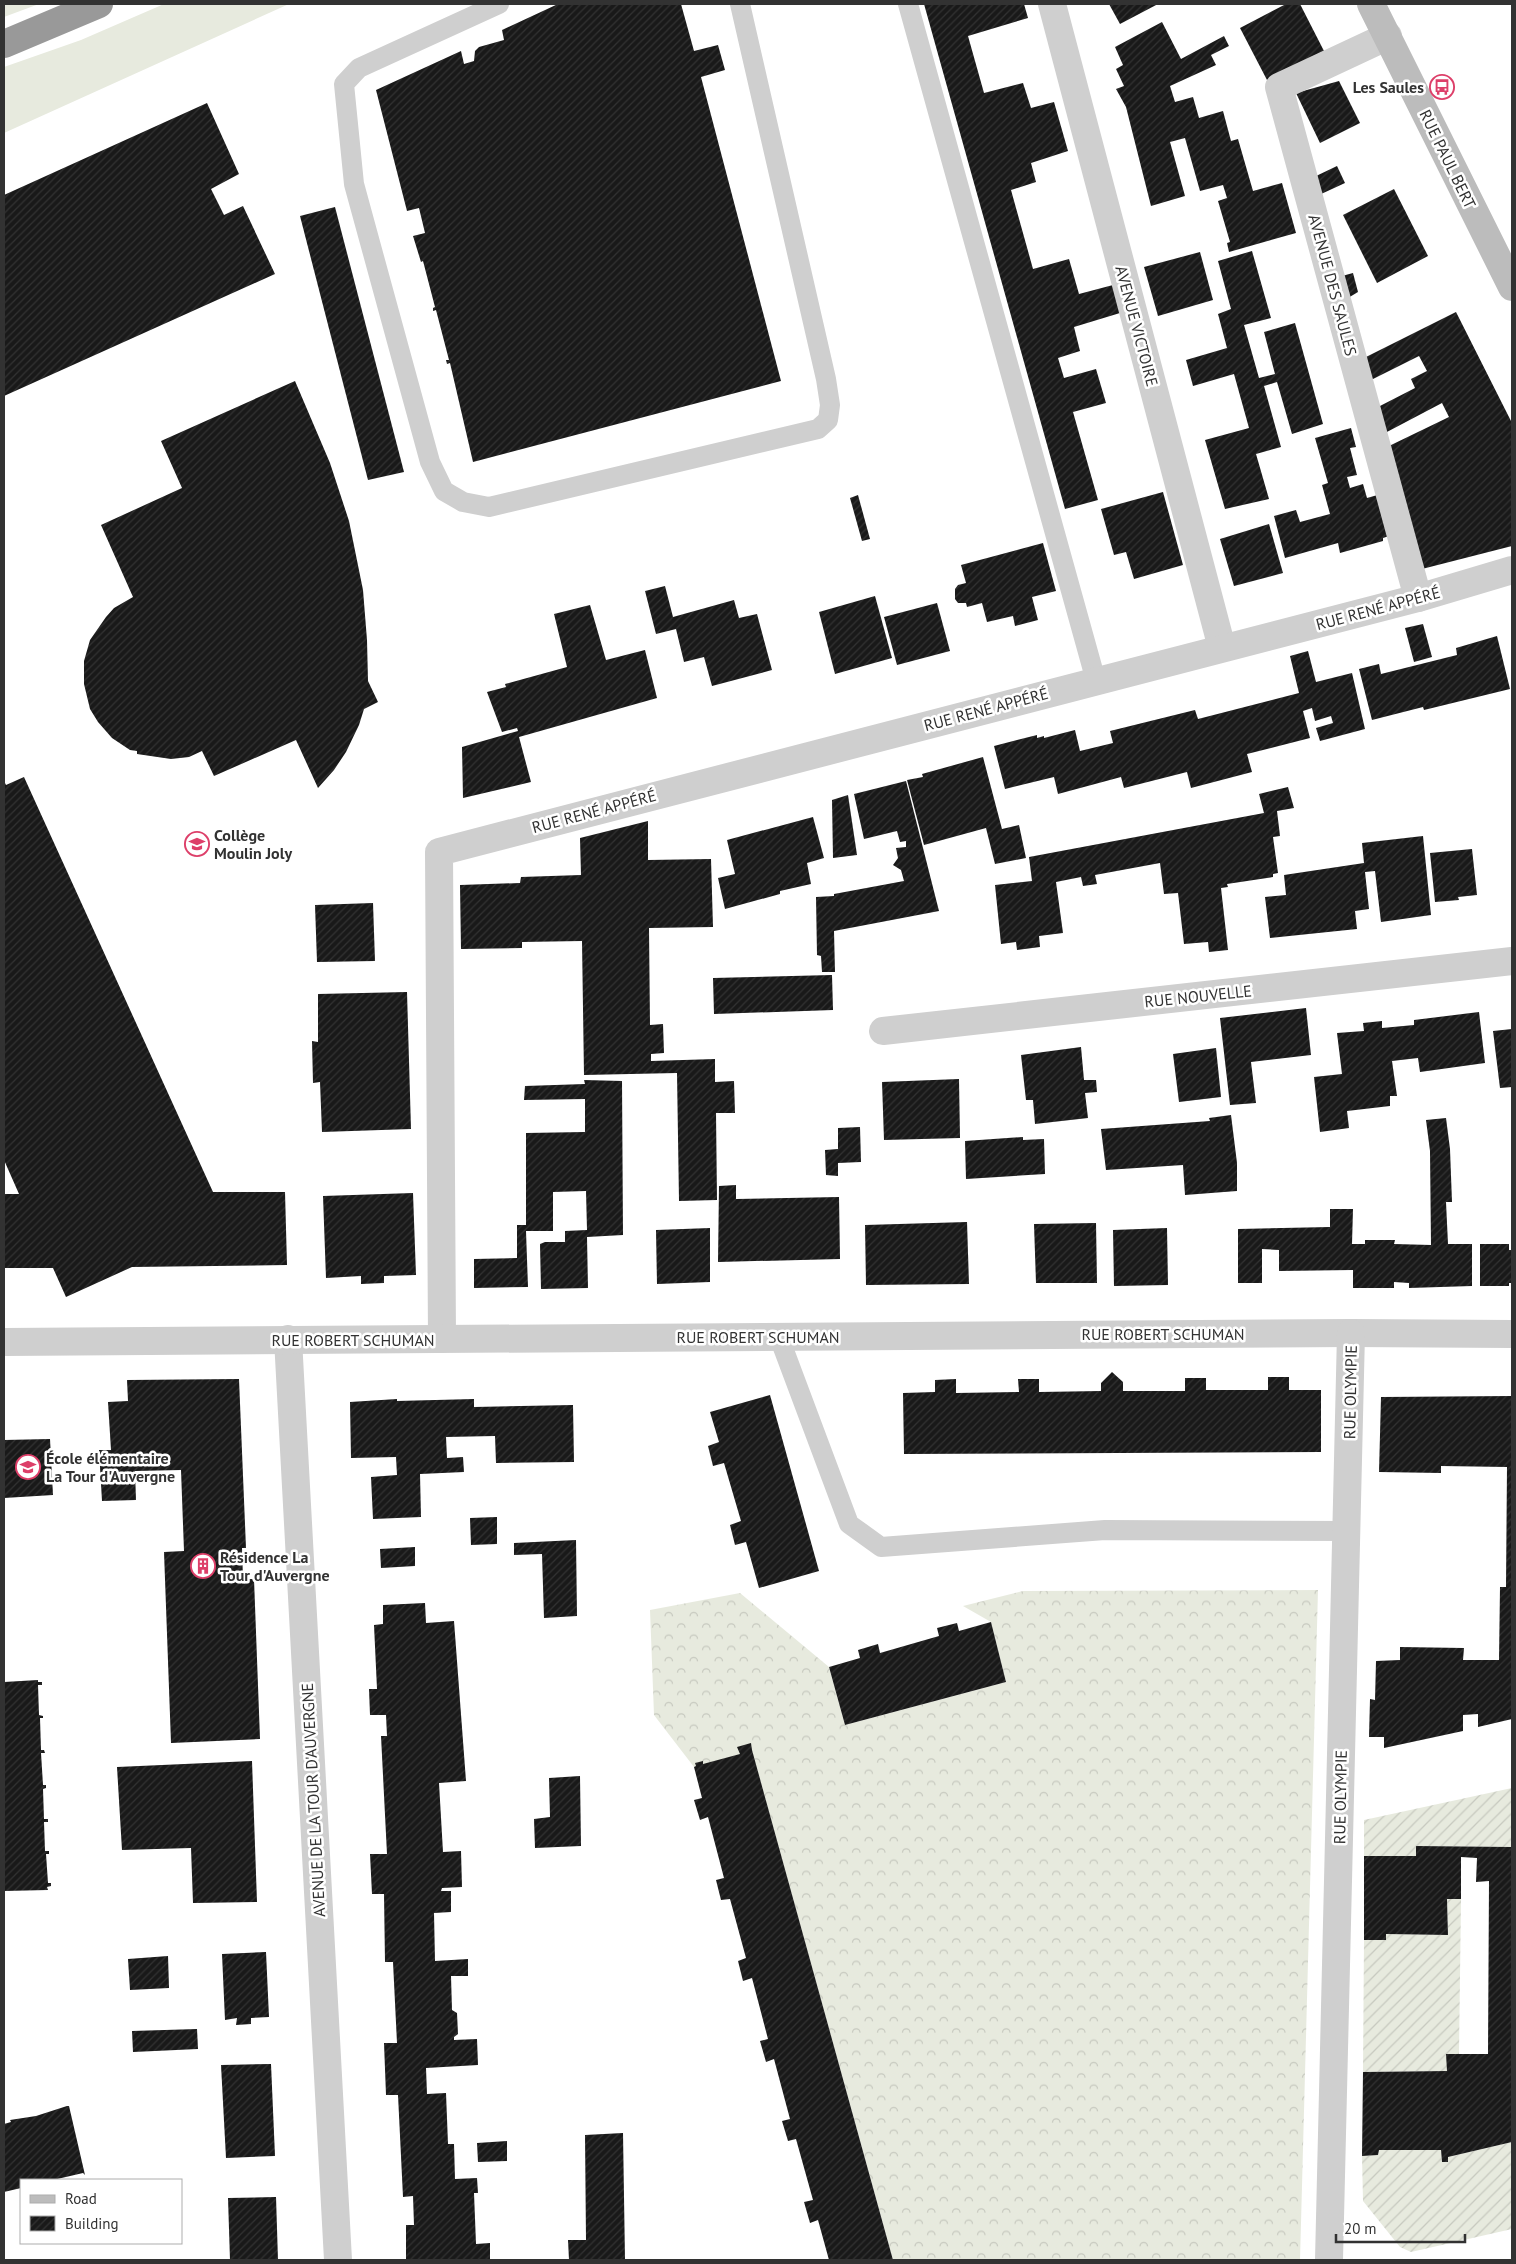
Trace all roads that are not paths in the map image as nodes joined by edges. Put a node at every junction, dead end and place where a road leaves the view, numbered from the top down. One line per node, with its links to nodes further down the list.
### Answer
1 (99, 4): 8 (highway)
2 (499, 4): 3 (lane)
3 (740, 4)
4 (908, 4): 13 (lane)
5 (1052, 4): 12 (street, AVENUE VICTOIRE)
6 (1371, 4): 7 (street, RUE PAUL BERT)
7 (1388, 36): 9 (street, RUE PAUL BERT); 11 (street, AVENUE DES SAULES)
8 (4, 44)
9 (1512, 286)
10 (1512, 570): 11 (street, RUE RENÉ APPÉRÉ)
11 (1418, 598): 12 (street, RUE RENÉ APPÉRÉ)
12 (1222, 648): 13 (street, RUE RENÉ APPÉRÉ)
13 (1096, 681): 20 (street, RUE RENÉ APPÉRÉ)
14 (1512, 961): 15 (street, RUE NOUVELLE)
15 (883, 1032)
16 (1351, 1333): 17 (street, RUE ROBERT SCHUMAN); 18 (street, RUE ROBERT SCHUMAN); 22 (street, RUE OLYMPIE)
17 (1512, 1334)
18 (779, 1337): 20 (street, RUE ROBERT SCHUMAN); 22 (lane)
19 (288, 1340): 20 (street, RUE ROBERT SCHUMAN); 21 (street, RUE ROBERT SCHUMAN); 23 (street, AVENUE DE LA TOUR D'AUVERGNE)
20 (442, 1340)
21 (4, 1342)
22 (1346, 1531): 24 (street, RUE OLYMPIE)
23 (338, 2260)
24 (1329, 2260)

